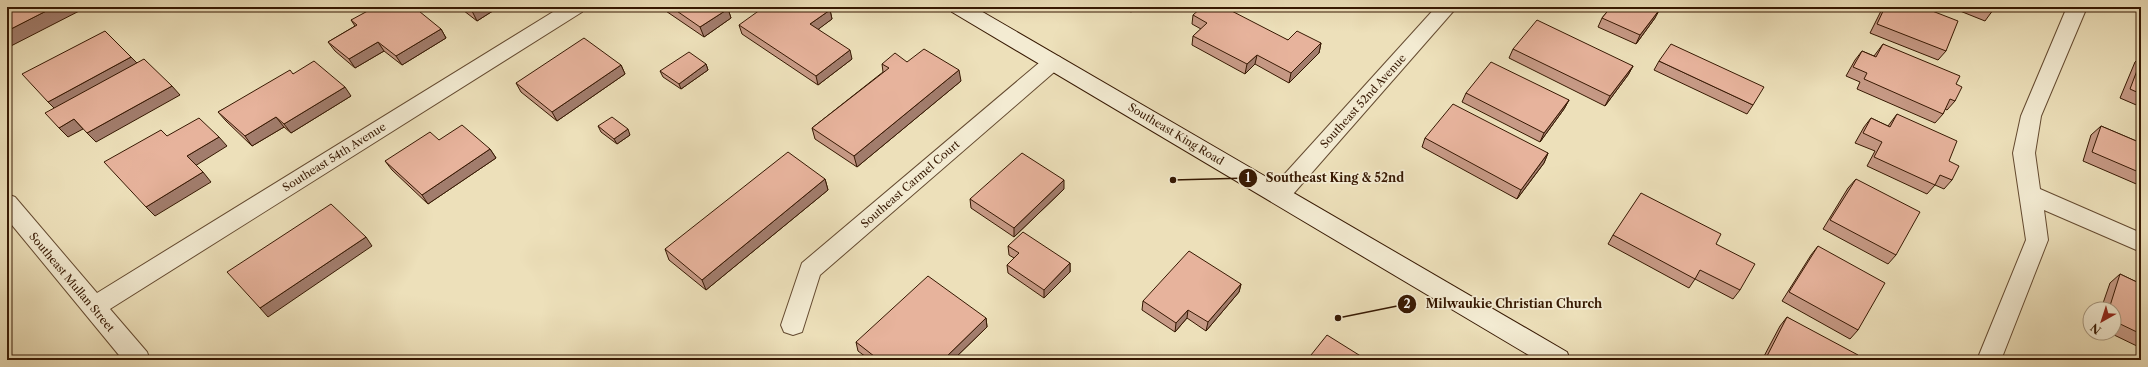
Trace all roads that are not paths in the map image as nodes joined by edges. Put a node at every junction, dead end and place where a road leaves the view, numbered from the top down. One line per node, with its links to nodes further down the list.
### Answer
1 (574, 7): 10 (street, Southeast 54th Avenue)
2 (959, 7): 5 (street, Southeast King Road)
3 (1447, 7): 7 (street, Southeast 52nd Avenue)
4 (2077, 7): 6 (street)
5 (1053, 62): 7 (street, Southeast King Road); 11 (street, Southeast Carmel Court)
6 (2030, 194): 9 (street); 14 (street)
7 (1279, 195): 13 (street, Southeast King Road)
8 (7, 204): 10 (street, Southeast Mullan Street)
9 (2141, 243)
10 (94, 308): 12 (street, Southeast Mullan Street)
11 (793, 325)
12 (138, 360)
13 (1558, 360)
14 (1988, 360)

